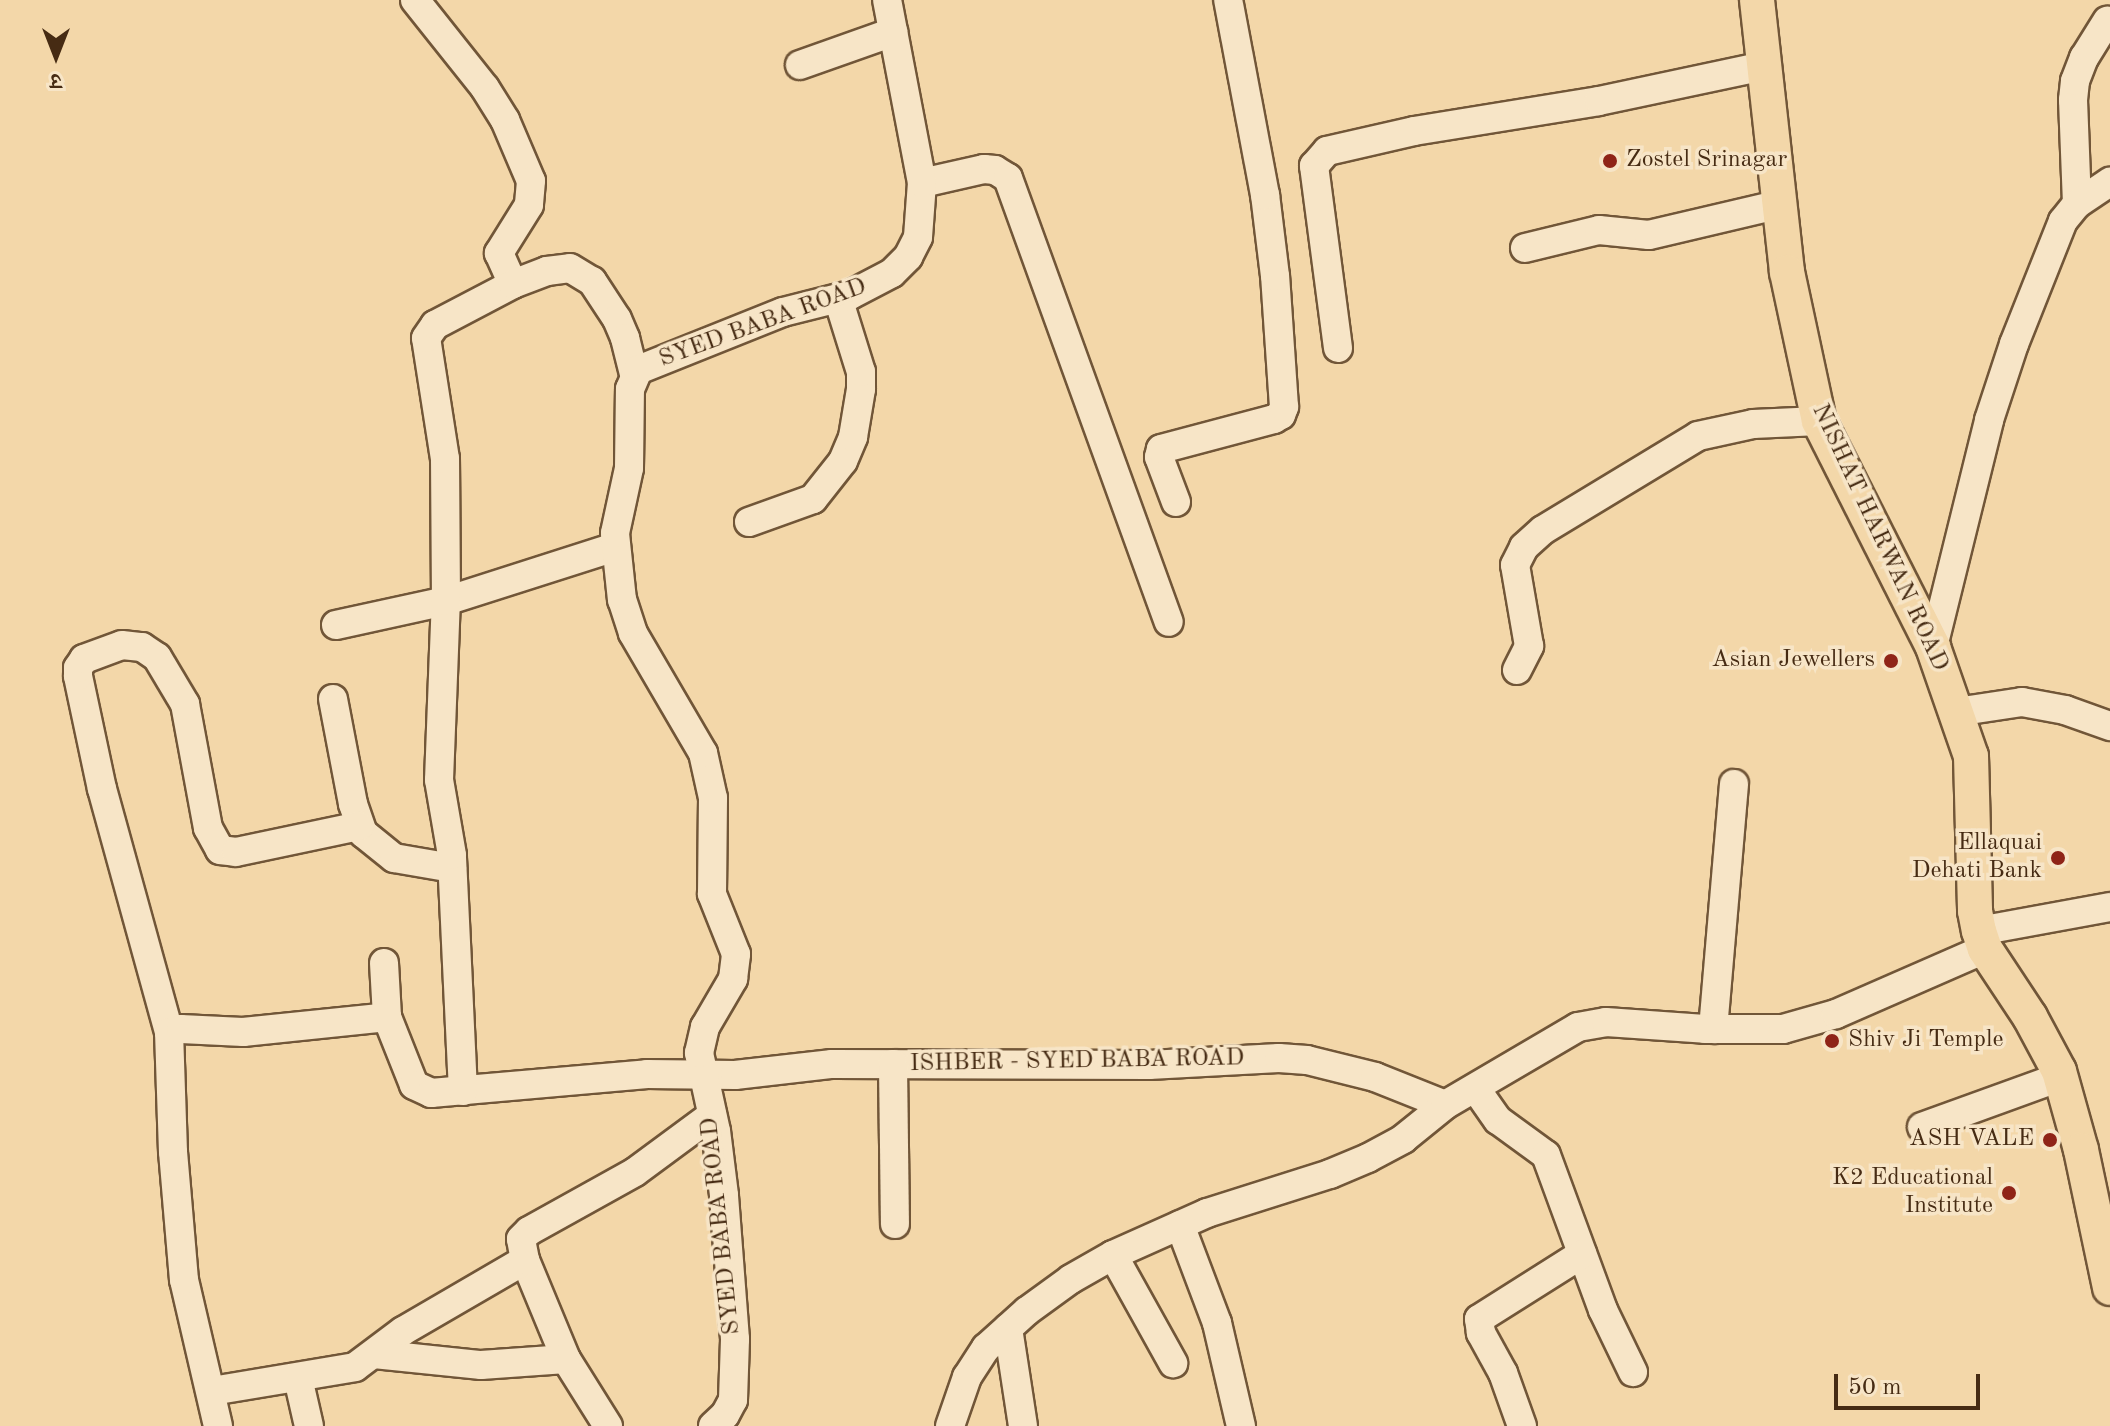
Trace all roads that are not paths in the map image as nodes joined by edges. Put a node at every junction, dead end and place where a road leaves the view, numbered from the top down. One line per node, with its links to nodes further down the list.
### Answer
1 (415, 0): 14 (street)
2 (887, 0): 6 (street, SYED BABA ROAD)
3 (1228, 0): 19 (street)
4 (1757, 0): 8 (main road, NISHAT HARWAN ROAD)
5 (2107, 21): 12 (street)
6 (893, 32): 7 (street); 10 (street, SYED BABA ROAD)
7 (800, 65)
8 (1764, 66): 11 (main road, NISHAT HARWAN ROAD); 16 (street)
9 (2110, 182): 12 (street)
10 (922, 183): 15 (street, SYED BABA ROAD); 23 (street)
11 (1781, 204): 13 (street); 18 (main road, NISHAT HARWAN ROAD)
12 (2077, 204): 25 (street)
13 (1525, 248)
14 (513, 284): 17 (street); 22 (street)
15 (838, 298): 17 (street, SYED BABA ROAD); 20 (street)
16 (1338, 348)
17 (634, 375): 21 (street, SYED BABA ROAD)
18 (1819, 421): 25 (main road, NISHAT HARWAN ROAD); 26 (street)
19 (1176, 502)
20 (749, 522)
21 (615, 547): 22 (street); 40 (street, SYED BABA ROAD)
22 (446, 601): 24 (street); 32 (street)
23 (1169, 622)
24 (336, 625)
25 (1933, 647): 28 (main road, NISHAT HARWAN ROAD)
26 (1517, 670)
27 (333, 699): 31 (street)
28 (1956, 712): 29 (street); 34 (main road, NISHAT HARWAN ROAD)
29 (2110, 726)
30 (1734, 784): 37 (street)
31 (359, 826): 32 (street); 38 (street)
32 (452, 868): 43 (street)
33 (2110, 907): 34 (street)
34 (1982, 940): 37 (street); 41 (main road, NISHAT HARWAN ROAD)
35 (384, 963): 36 (street)
36 (387, 1017): 38 (street); 43 (street, ISHBER - SYED BABA ROAD)
37 (1713, 1029): 42 (street)
38 (169, 1032): 59 (street)
39 (893, 1064): 40 (street, ISHBER - SYED BABA ROAD); 44 (street, ISHBER - SYED BABA ROAD); 47 (street)
40 (702, 1074): 43 (street, ISHBER - SYED BABA ROAD); 45 (street, SYED BABA ROAD)
41 (2060, 1077): 46 (street); 52 (main road, NISHAT HARWAN ROAD)
42 (1476, 1089): 44 (street); 49 (street)
43 (463, 1091)
44 (1445, 1105): 48 (street)
45 (712, 1115): 51 (street); 63 (street, SYED BABA ROAD)
46 (1922, 1127)
47 (895, 1224)
48 (1180, 1225): 50 (street); 66 (street)
49 (1582, 1254): 57 (street); 67 (street)
50 (1113, 1255): 53 (street); 56 (street)
51 (525, 1260): 54 (street); 55 (street)
52 (2110, 1288)
53 (1008, 1328): 64 (street); 65 (street)
54 (374, 1354): 55 (street); 58 (street)
55 (566, 1359): 62 (street)
56 (1173, 1363)
57 (1633, 1372)
58 (298, 1378): 59 (street); 61 (street)
59 (212, 1391): 60 (street)
60 (218, 1426)
61 (309, 1426)
62 (608, 1426)
63 (713, 1426)
64 (950, 1426)
65 (1023, 1426)
66 (1241, 1426)
67 (1522, 1426)

